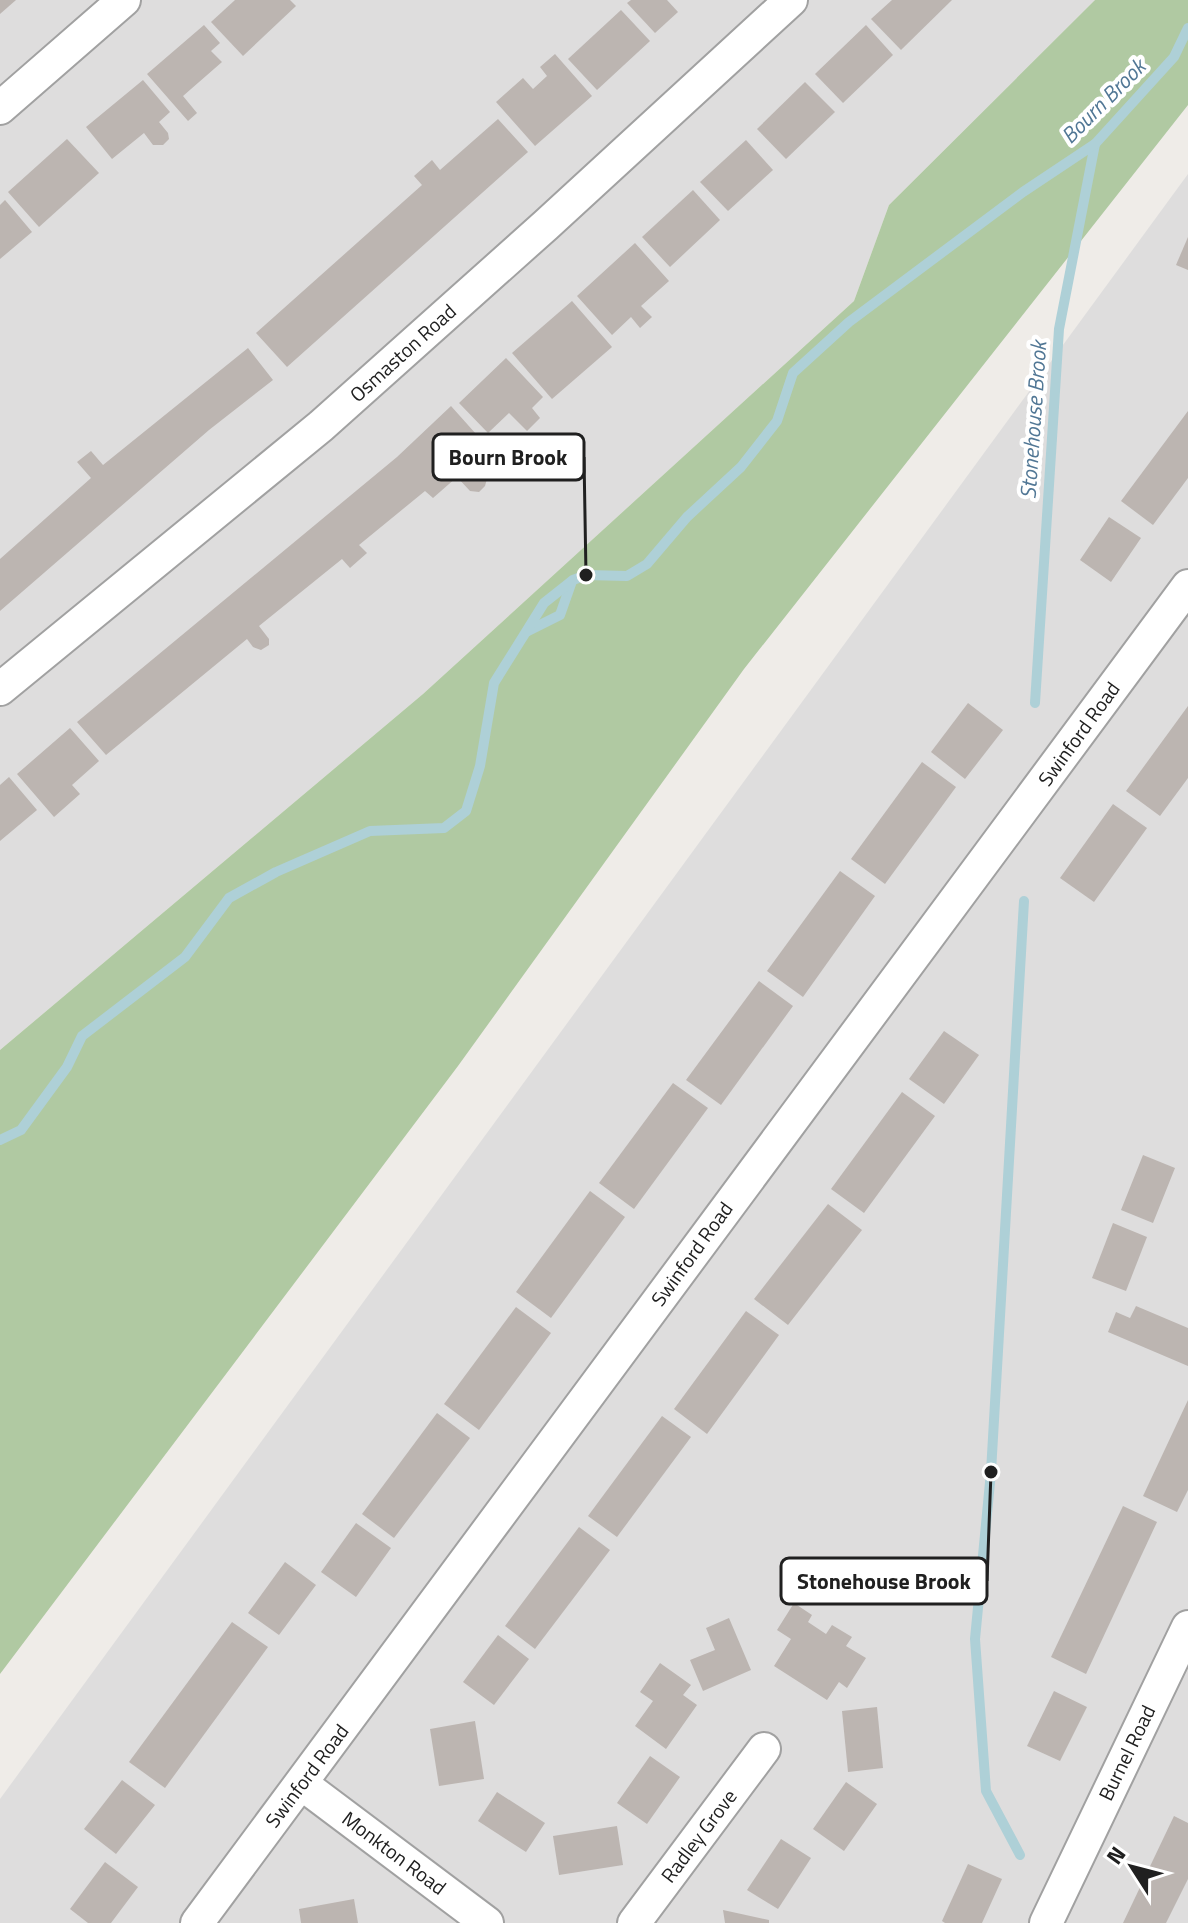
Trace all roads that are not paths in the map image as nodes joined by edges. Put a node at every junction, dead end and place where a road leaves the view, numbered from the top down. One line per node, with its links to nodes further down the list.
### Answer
1 (124, 0): 3 (street)
2 (791, 0): 5 (street, Osmaston Road)
3 (0, 108)
4 (1188, 586): 8 (street, Swinford Road)
5 (0, 689)
6 (1188, 1627): 12 (street, Burnel Road)
7 (764, 1749): 11 (street, Radley Grove)
8 (302, 1784): 9 (street, Swinford Road); 10 (street, Monkton Road)
9 (197, 1923)
10 (487, 1923)
11 (634, 1923)
12 (1046, 1923)

